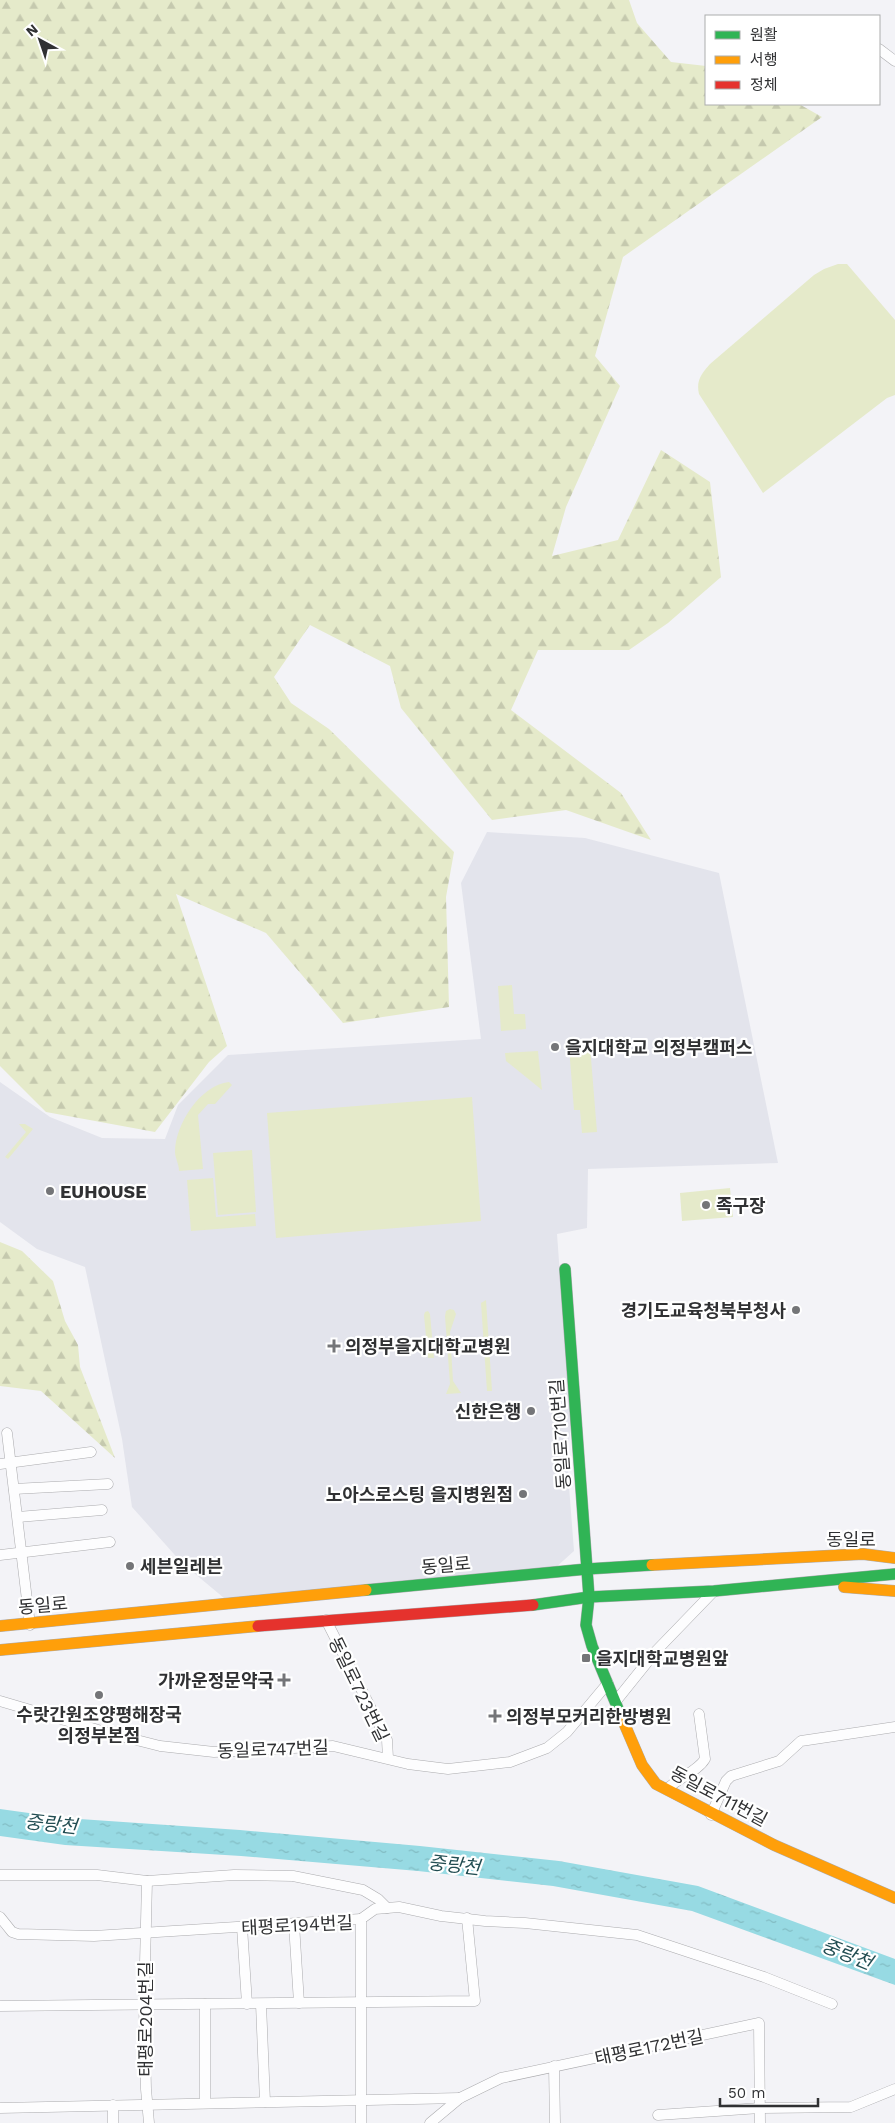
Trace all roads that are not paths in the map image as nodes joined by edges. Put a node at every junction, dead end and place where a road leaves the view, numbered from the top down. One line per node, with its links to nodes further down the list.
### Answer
1 (880, 50): 2 (street)
2 (895, 61)
3 (565, 1269): 18 (street, 동일로710번길)
4 (7, 1433): 6 (street)
5 (90, 1452): 6 (street)
6 (5, 1463): 8 (street)
7 (108, 1484): 8 (street)
8 (14, 1489): 10 (street)
9 (102, 1510): 10 (street)
10 (18, 1517): 13 (street)
11 (110, 1542): 13 (street)
12 (895, 1546): 15 (street)
13 (22, 1552): 16 (street); 25 (street)
14 (895, 1553): 15 (street)
15 (863, 1554): 17 (street, 동일로); 18 (street, 동일로)
16 (0, 1555)
17 (895, 1558)
18 (587, 1569): 23 (street, 동일로710번길); 25 (street, 동일로)
19 (895, 1574): 20 (street, 동일로)
20 (790, 1584): 21 (street, 동일로); 22 (street)
21 (714, 1591): 23 (street, 동일로); 30 (street)
22 (895, 1591)
23 (589, 1597): 24 (street, 동일로); 28 (street, 동일로711번길)
24 (326, 1620): 27 (street, 동일로); 33 (street, 동일로723번길)
25 (30, 1625): 26 (street, 동일로)
26 (0, 1626)
27 (0, 1650)
28 (608, 1683): 30 (street, 동일로711번길); 33 (street, 동일로747번길)
29 (0, 1701): 33 (street, 동일로747번길)
30 (616, 1701): 34 (street, 동일로711번길)
31 (699, 1714): 34 (street)
32 (895, 1728): 35 (street)
33 (388, 1758)
34 (667, 1790): 35 (street, 동일로711번길)
35 (711, 1815): 38 (street, 동일로711번길)
36 (0, 1876): 37 (street)
37 (147, 1881): 39 (street); 45 (street, 태평로204번길)
38 (895, 1898)
39 (387, 1908): 41 (street); 42 (street)
40 (0, 1917): 45 (street)
41 (467, 1918): 47 (street); 51 (street)
42 (361, 1920): 43 (street, 태평로194번길); 47 (street, 태평로194번길)
43 (294, 1924): 44 (street, 태평로194번길); 46 (street)
44 (242, 1927): 45 (street, 태평로194번길); 49 (street)
45 (145, 1933): 52 (street, 태평로204번길)
46 (299, 2003): 47 (street); 50 (street)
47 (361, 2003): 57 (street, 태평로194번길)
48 (205, 2004): 49 (street); 52 (street); 59 (street)
49 (247, 2004): 50 (street)
50 (261, 2004): 58 (street)
51 (832, 2004)
52 (144, 2005): 53 (street); 60 (street, 태평로204번길)
53 (0, 2006)
54 (554, 2066): 56 (street, 태평로172번길); 63 (street, 태평로172번길); 69 (street)
55 (895, 2089): 63 (street)
56 (460, 2098): 57 (street); 68 (street)
57 (361, 2100): 58 (street); 67 (street, 태평로194번길)
58 (265, 2102): 59 (street)
59 (205, 2103): 60 (street)
60 (149, 2104): 61 (street); 66 (street, 태평로204번길)
61 (112, 2105): 62 (street); 65 (street)
62 (0, 2108)
63 (760, 2108): 64 (street); 70 (street, 태평로172번길)
64 (658, 2115)
65 (113, 2123)
66 (149, 2123)
67 (360, 2123)
68 (430, 2123)
69 (555, 2123)
70 (760, 2123)

